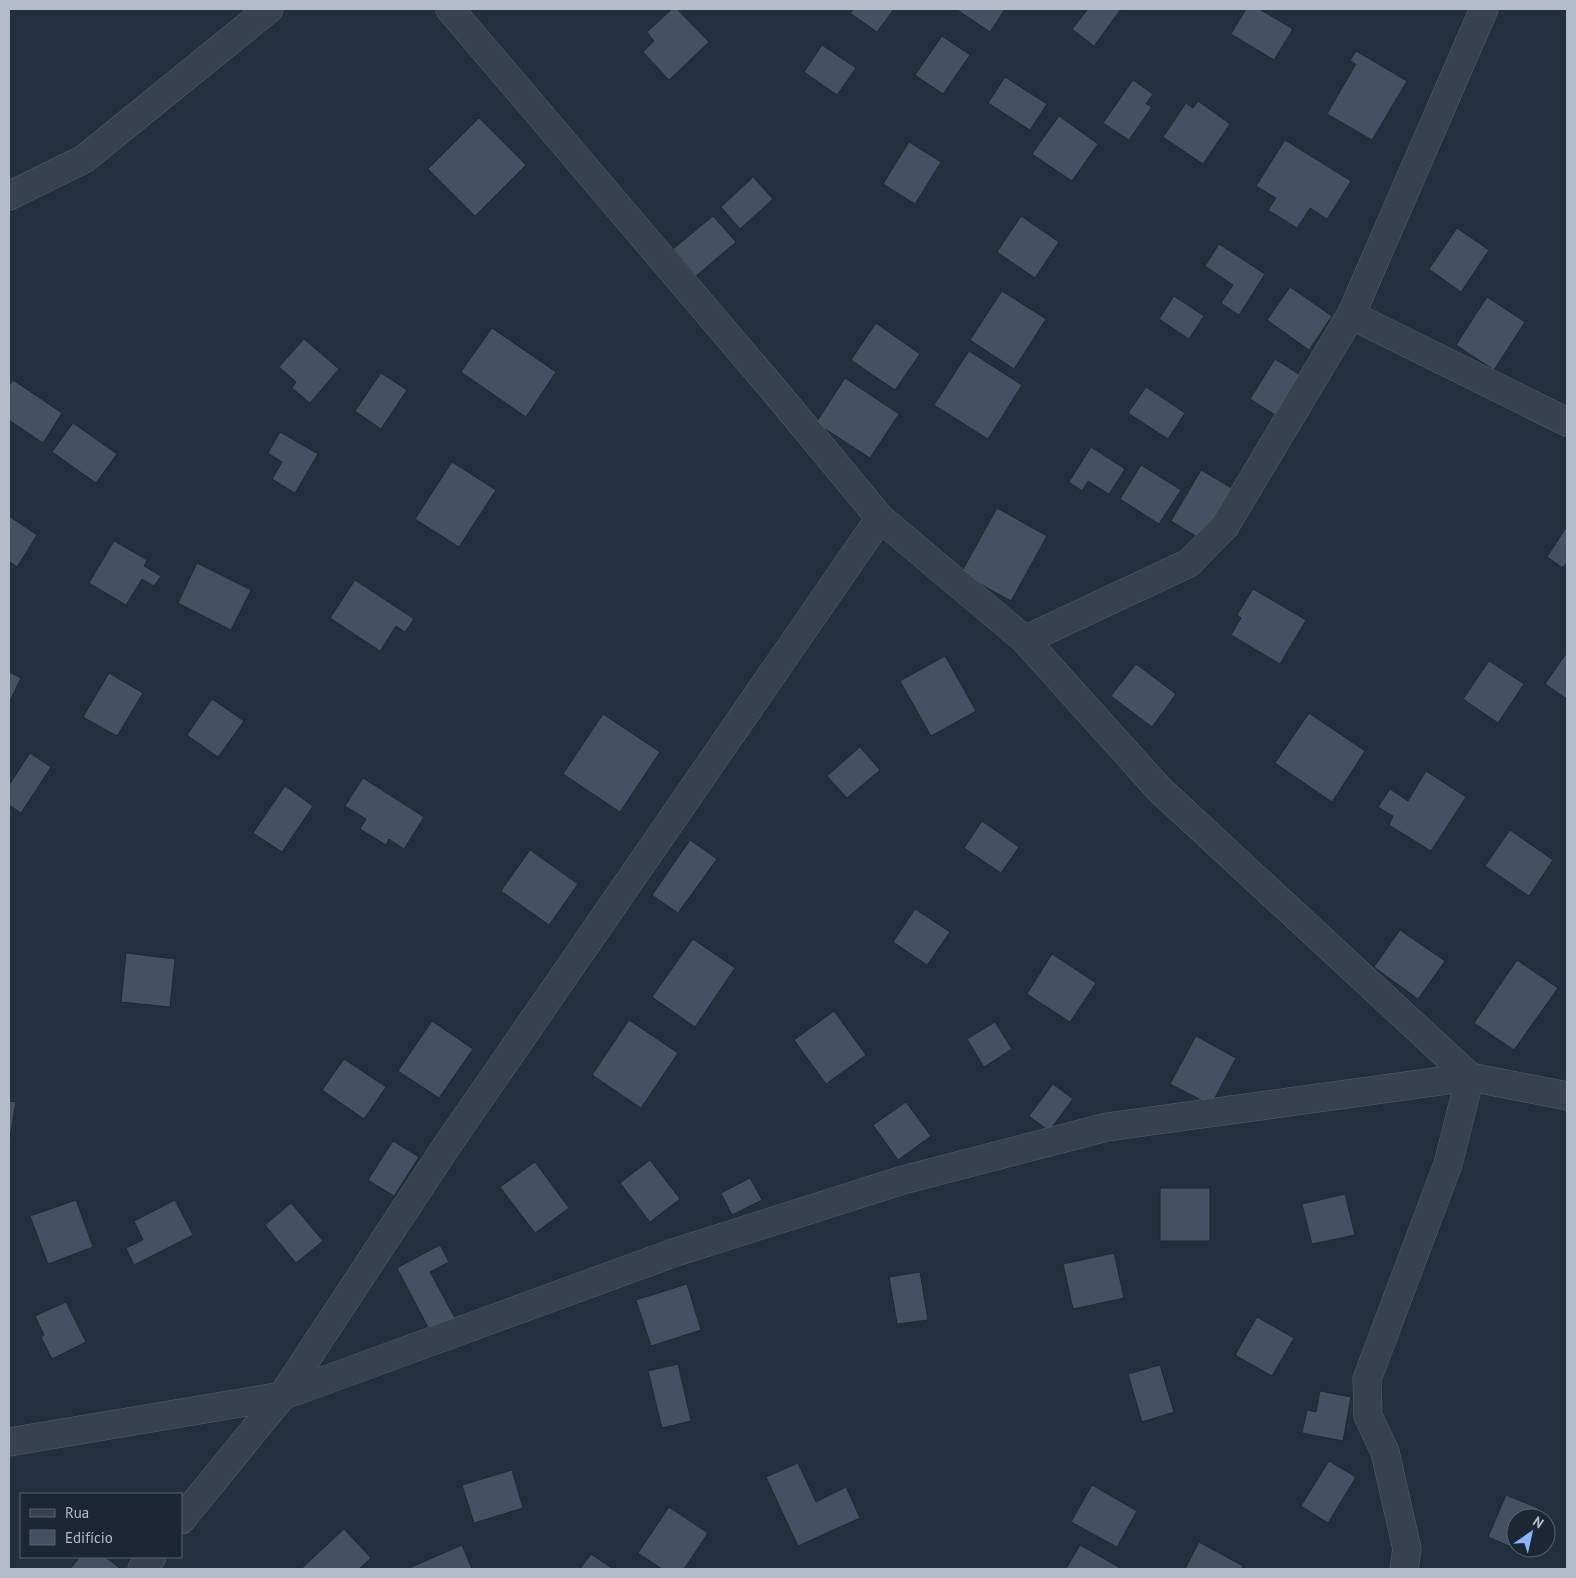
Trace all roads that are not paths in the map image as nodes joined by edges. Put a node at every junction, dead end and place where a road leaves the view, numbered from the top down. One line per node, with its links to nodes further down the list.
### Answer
1 (268, 9): 4 (street)
2 (450, 9): 7 (street)
3 (1484, 9): 5 (street)
4 (9, 196)
5 (1351, 314): 6 (street); 8 (street)
6 (1567, 422)
7 (880, 518): 8 (street); 11 (street)
8 (1025, 640): 9 (street)
9 (1470, 1077): 10 (street); 11 (street); 16 (street)
10 (1567, 1096)
11 (282, 1396): 12 (street); 13 (street)
12 (9, 1442)
13 (182, 1519)
14 (151, 1558): 15 (street)
15 (142, 1569)
16 (1404, 1569)

